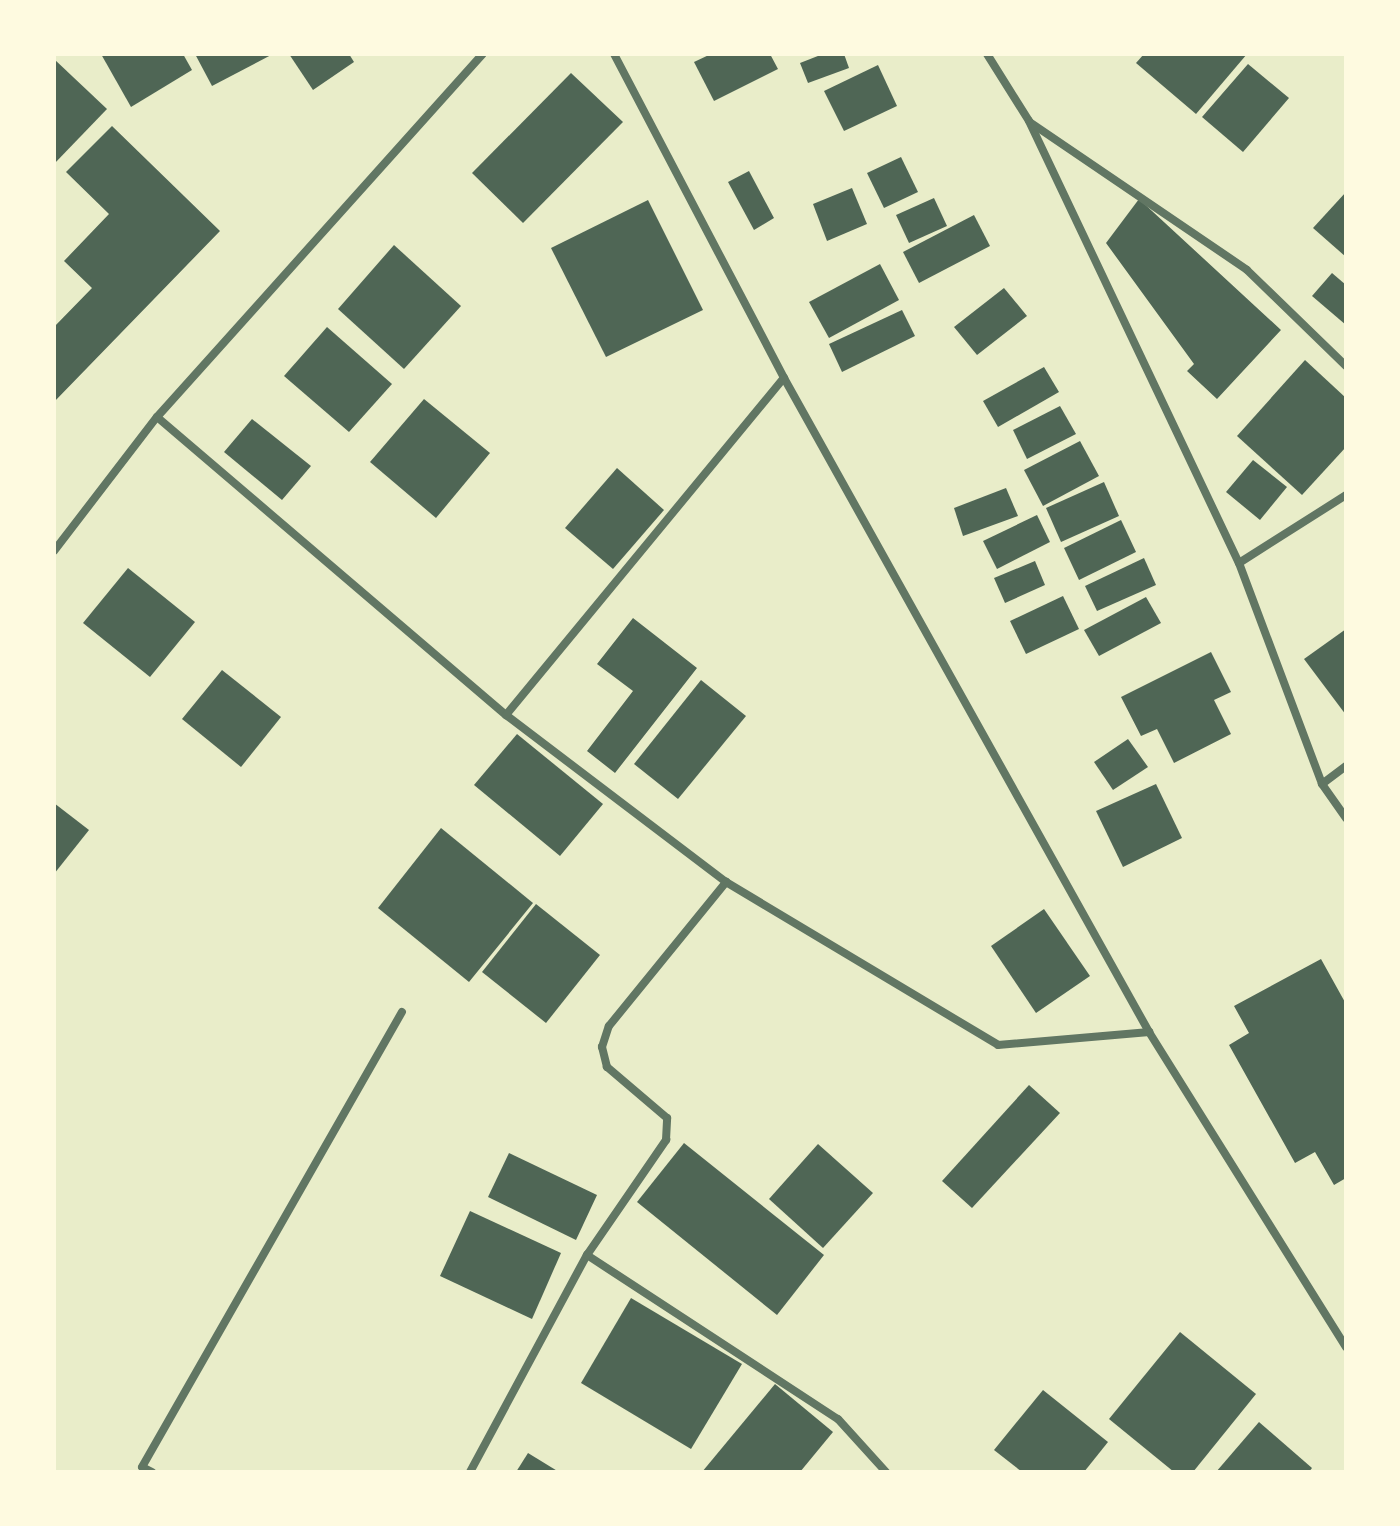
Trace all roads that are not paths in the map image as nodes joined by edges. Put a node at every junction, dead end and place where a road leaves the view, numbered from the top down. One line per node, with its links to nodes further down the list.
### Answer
1 (483, 54): 7 (street)
2 (614, 54): 6 (street)
3 (987, 54): 4 (street)
4 (1029, 121): 5 (street); 10 (street)
5 (1346, 366)
6 (784, 378): 11 (street); 17 (street)
7 (157, 417): 9 (street); 11 (street)
8 (1346, 495): 10 (street)
9 (54, 551)
10 (1239, 563): 13 (street)
11 (506, 715): 15 (street)
12 (1346, 766): 13 (street)
13 (1322, 784): 14 (street)
14 (1346, 818)
15 (726, 882): 17 (street); 18 (street)
16 (402, 1012): 20 (street)
17 (1149, 1032): 19 (street)
18 (587, 1255): 22 (street); 23 (street)
19 (1346, 1347)
20 (141, 1470): 21 (street)
21 (152, 1472)
22 (470, 1472)
23 (886, 1472)

